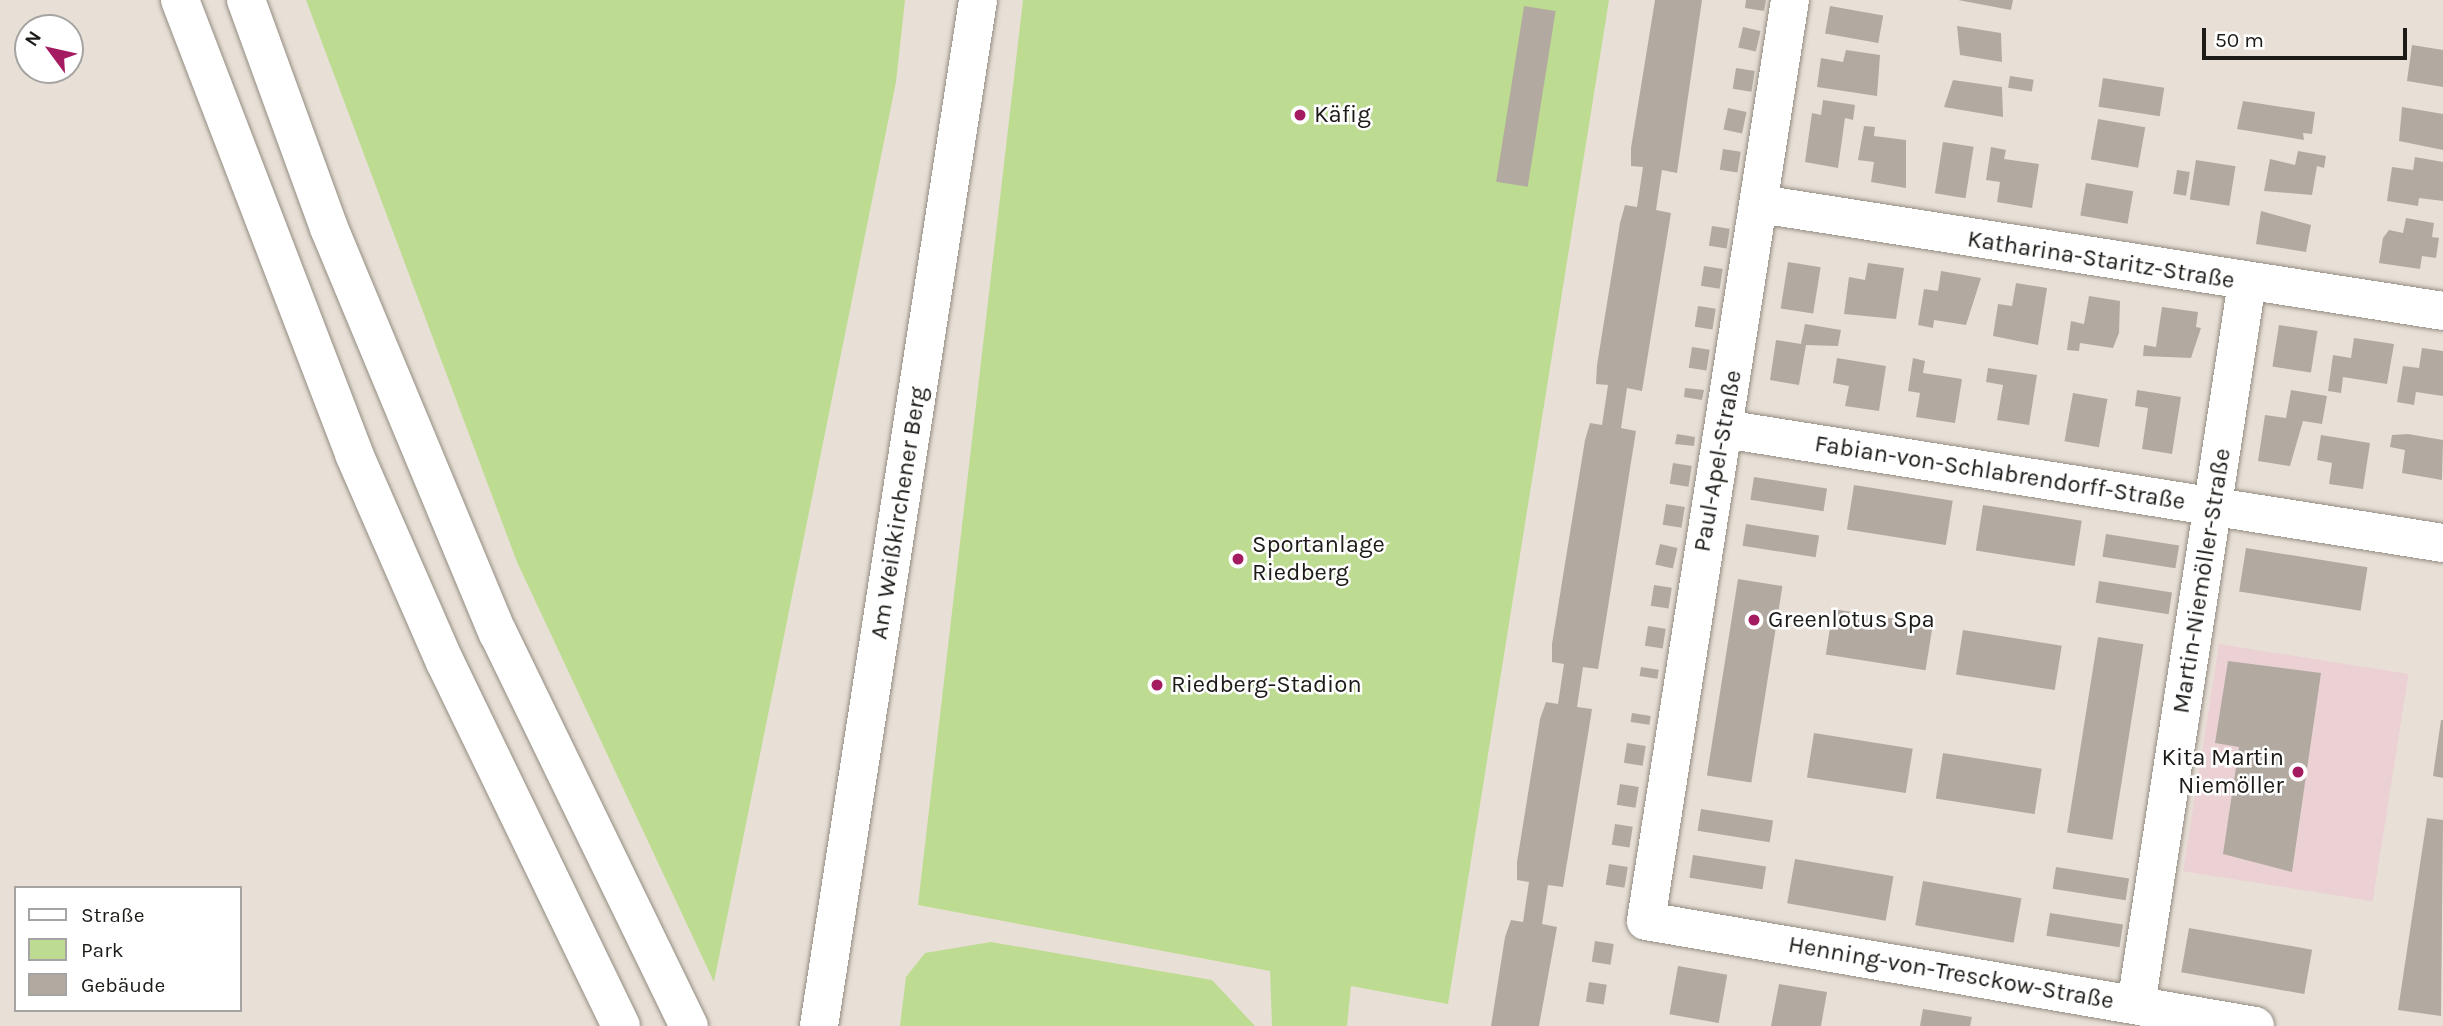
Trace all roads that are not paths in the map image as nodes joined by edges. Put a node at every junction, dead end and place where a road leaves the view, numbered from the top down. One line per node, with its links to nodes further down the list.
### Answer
1 (180, 0): 13 (main road)
2 (246, 0): 14 (main road)
3 (978, 0): 15 (main road, Am Weißkirchener Berg)
4 (1790, 0): 5 (main road, Paul-Apel-Straße)
5 (1760, 204): 6 (main road, Katharina-Staritz-Straße); 8 (main road, Paul-Apel-Straße)
6 (2247, 282): 7 (main road, Katharina-Staritz-Straße); 9 (main road, Martin-Niemöller-Straße)
7 (2443, 311)
8 (1724, 429): 9 (main road, Fabian-von-Schlabrendorff-Straße); 11 (main road, Paul-Apel-Straße)
9 (2214, 508): 10 (main road, Fabian-von-Schlabrendorff-Straße); 12 (main road, Martin-Niemöller-Straße)
10 (2443, 542)
11 (1646, 921): 12 (main road, Henning-von-Tresckow-Straße)
12 (2136, 1004): 16 (main road, Henning-von-Tresckow-Straße)
13 (621, 1026)
14 (689, 1026)
15 (819, 1026)
16 (2255, 1026)

